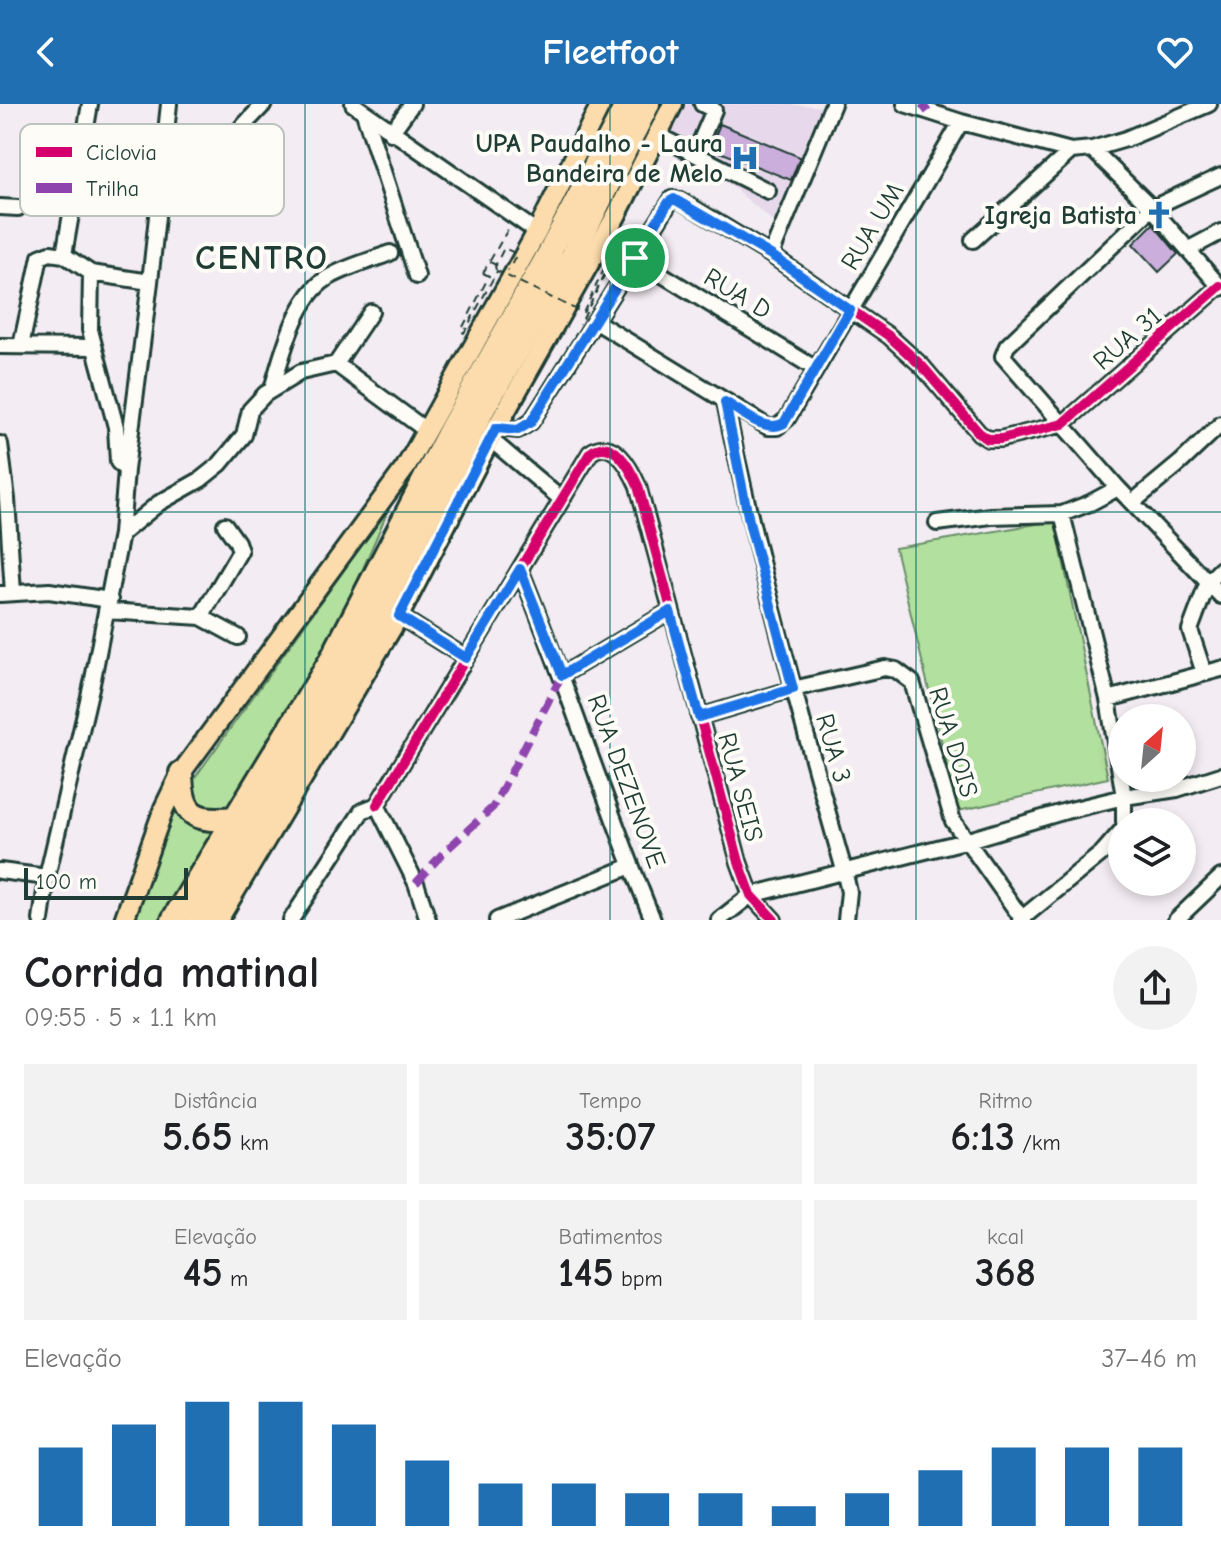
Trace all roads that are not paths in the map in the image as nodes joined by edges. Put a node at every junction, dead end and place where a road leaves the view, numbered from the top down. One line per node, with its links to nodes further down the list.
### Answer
1 (90, 104): 15 (street)
2 (169, 104): 16 (street)
3 (264, 104): 17 (street)
4 (412, 104): 18 (street)
5 (601, 104): 30 (main road)
6 (627, 104): 87 (highway)
7 (648, 104): 100 (highway)
8 (673, 104): 19 (main road)
9 (702, 104): 22 (street)
10 (833, 104): 36 (street)
11 (905, 104): 14 (street)
12 (1209, 104): 20 (street)
13 (358, 109): 18 (street); 39 (street)
14 (961, 122): 21 (street); 42 (street, RUA UM)
15 (87, 124)
16 (167, 124)
17 (245, 124)
18 (391, 133): 30 (street)
19 (657, 135): 22 (street); 55 (main road)
20 (1092, 149): 21 (street); 27 (street)
21 (1071, 151): 32 (street)
22 (695, 154): 24 (street)
23 (1221, 176): 27 (street)
24 (768, 191)
25 (0, 207): 26 (street)
26 (18, 208)
27 (1152, 208): 33 (street); 52 (street)
28 (71, 216): 35 (street)
29 (157, 216): 40 (street)
30 (537, 232): 54 (main road)
31 (1221, 232): 33 (street)
32 (973, 240)
33 (1189, 249): 41 (street)
34 (390, 253): 50 (street)
35 (64, 255): 38 (street); 46 (street)
36 (771, 255): 37 (street); 42 (street)
37 (635, 258): 44 (street); 49 (street, RUA D)
38 (91, 273): 40 (street); 47 (street)
39 (417, 276)
40 (150, 282): 57 (street)
41 (1220, 287): 52 (street, RUA 31)
42 (850, 310): 49 (street, RUA UM); 52 (street)
43 (371, 312): 48 (street)
44 (588, 323): 51 (street); 55 (street)
45 (0, 346): 46 (street)
46 (21, 346): 47 (street)
47 (92, 347): 57 (street)
48 (336, 364): 50 (street); 54 (street)
49 (816, 369): 51 (street, RUA UM)
50 (272, 389): 64 (street)
51 (725, 402): 79 (street, RUA 3)
52 (1063, 424): 58 (street)
53 (1221, 424): 60 (street)
54 (427, 431): 82 (main road)
55 (493, 433): 59 (street); 72 (main road)
56 (0, 444): 68 (street)
57 (126, 470): 64 (street)
58 (1118, 488): 60 (street); 61 (street)
59 (561, 499): 65 (street); 71 (street, RUA SEIS)
60 (1133, 502): 67 (street)
61 (1062, 514): 62 (street); 80 (street)
62 (937, 523)
63 (225, 525): 73 (street)
64 (121, 534): 70 (street)
65 (520, 569): 75 (street); 78 (street, RUA DEZENOVE)
66 (1221, 569): 67 (street)
67 (1208, 582): 69 (street); 77 (street)
68 (6, 594): 70 (street)
69 (1221, 596)
70 (109, 606): 73 (street); 93 (street)
71 (670, 611): 78 (street); 81 (street, RUA SEIS)
72 (399, 616): 75 (street); 101 (main road)
73 (201, 617): 74 (street)
74 (238, 637)
75 (466, 658): 85 (street)
76 (1221, 669): 77 (street)
77 (1204, 673): 80 (street)
78 (562, 675): 90 (street, RUA DEZENOVE)
79 (793, 689): 81 (street, RUA DOIS); 88 (street, RUA DOIS); 91 (street, RUA 3)
80 (1108, 699): 84 (street)
81 (699, 717): 95 (street, RUA SEIS)
82 (181, 773): 87 (highway); 98 (main road)
83 (1221, 775): 84 (street)
84 (1124, 797): 86 (street); 88 (street)
85 (377, 805): 102 (street); 103 (street)
86 (1124, 808)
87 (235, 818): 99 (highway)
88 (965, 841): 91 (street); 96 (street, RUA DOIS)
89 (1108, 846): 96 (street)
90 (631, 866): 104 (street); 105 (street, RUA DEZENOVE)
91 (844, 870): 95 (street); 108 (street, RUA 3)
92 (0, 871): 93 (street)
93 (47, 877): 97 (street)
94 (1221, 877): 109 (street)
95 (751, 895): 106 (street); 107 (street, RUA SEIS)
96 (1022, 919)
97 (41, 920)
98 (124, 920)
99 (173, 920)
100 (197, 920)
101 (218, 920)
102 (291, 920)
103 (428, 920)
104 (497, 920)
105 (653, 920)
106 (719, 920)
107 (774, 920)
108 (846, 920)
109 (1176, 920)

